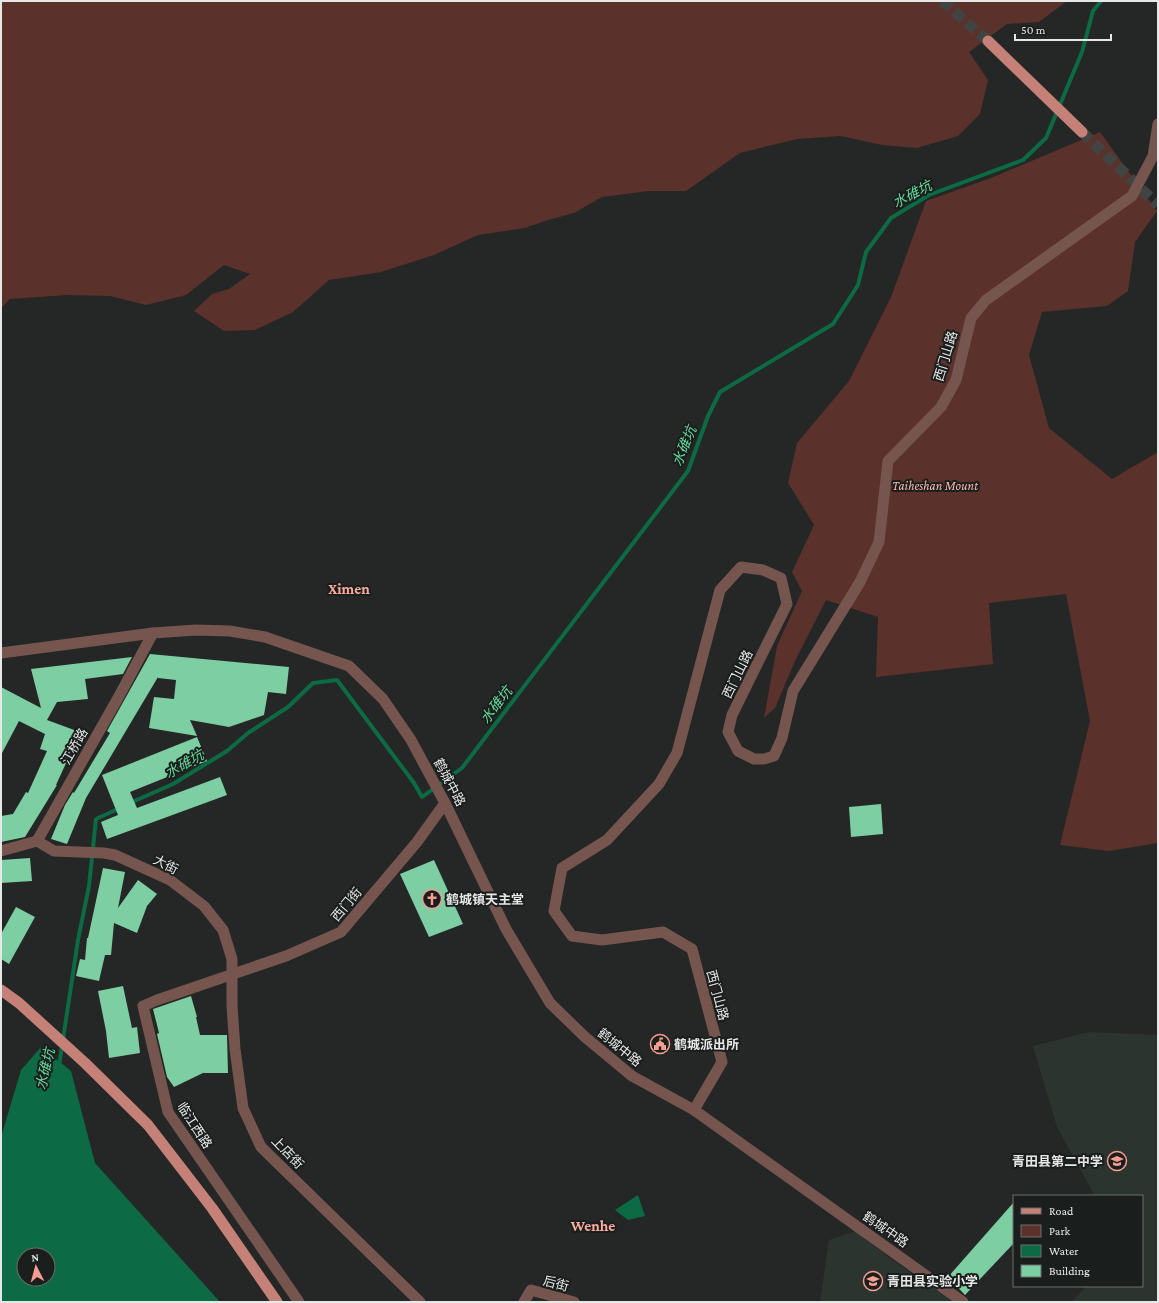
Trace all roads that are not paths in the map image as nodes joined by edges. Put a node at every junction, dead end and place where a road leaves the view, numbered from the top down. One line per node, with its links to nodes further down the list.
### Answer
1 (988, 41): 3 (main road)
2 (1158, 124): 11 (street, 西门山路)
3 (1082, 132)
4 (153, 633): 5 (street, 鹤城中路); 6 (street, 鹤城中路); 7 (street, 江桥路)
5 (1, 653)
6 (443, 799): 9 (street, 西门街); 11 (street, 鹤城中路)
7 (37, 841): 8 (street); 9 (street, 大街)
8 (1, 851)
9 (232, 975): 13 (street, 临江西路); 14 (street, 上店街)
10 (1, 990): 12 (main road)
11 (694, 1110): 17 (street, 鹤城中路)
12 (277, 1302)
13 (299, 1302)
14 (420, 1302)
15 (524, 1302): 16 (street, 后街)
16 (574, 1302)
17 (963, 1302)

